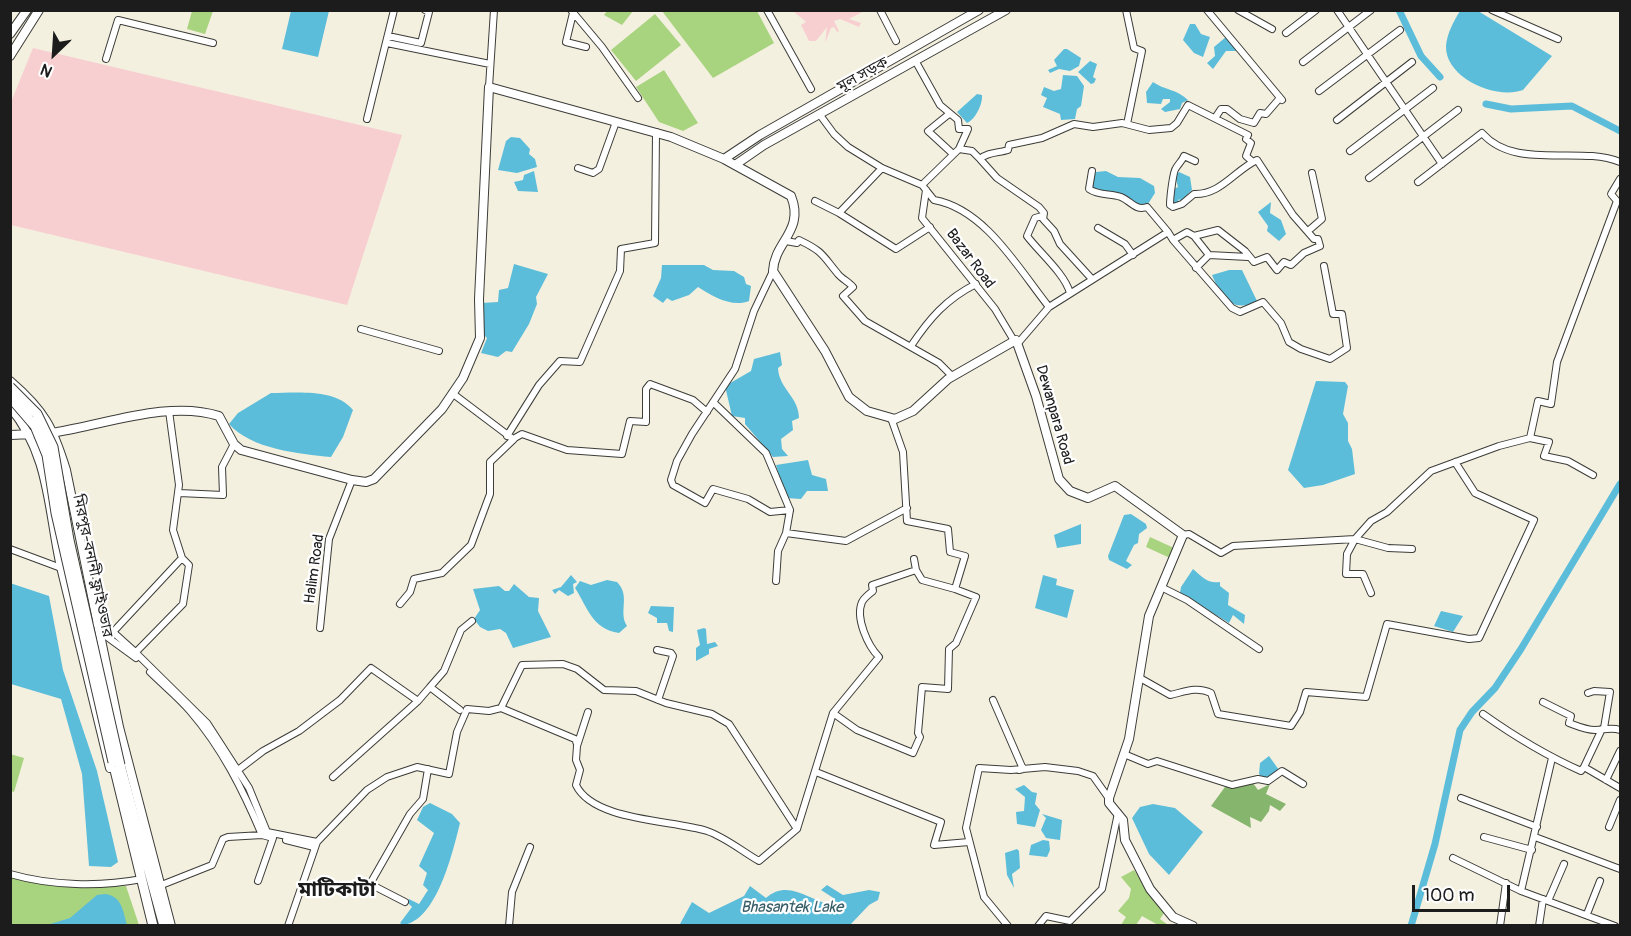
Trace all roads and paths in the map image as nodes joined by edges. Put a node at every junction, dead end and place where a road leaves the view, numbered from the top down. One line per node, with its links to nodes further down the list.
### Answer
1 (27, 10): 22 (street)
2 (39, 10): 29 (street)
3 (394, 10): 23 (street)
4 (425, 10): 23 (street)
5 (494, 10): 34 (street)
6 (767, 10): 40 (street)
7 (880, 10): 25 (street)
8 (979, 10): 35 (street, মূল সড়ক)
9 (1006, 10): 31 (street, মূল সড়ক)
10 (1126, 10): 51 (street)
11 (1207, 10): 47 (street)
12 (1238, 10): 19 (street)
13 (1316, 10): 21 (street)
14 (1337, 10): 18 (street)
15 (1371, 10): 18 (street)
16 (1492, 10): 24 (street)
17 (572, 12): 27 (street); 42 (street)
18 (1348, 27): 28 (street); 32 (street)
19 (1272, 29)
20 (1400, 30): 28 (street)
21 (1286, 33)
22 (10, 34)
23 (387, 39): 34 (street); 48 (street)
24 (1558, 39)
25 (896, 41)
26 (213, 44): 30 (street)
27 (586, 47)
28 (1367, 55): 37 (street); 41 (street)
29 (10, 56)
30 (106, 59)
31 (916, 62): 36 (street, মূল সড়ক); 45 (street)
32 (1302, 62)
33 (1412, 62): 37 (street)
34 (490, 64): 38 (street)
35 (886, 64): 36 (street); 56 (street, মূল সড়ক)
36 (892, 74): 46 (street, মূল সড়ক)
37 (1386, 82): 43 (street); 49 (street)
38 (489, 87): 50 (street); 98 (street)
39 (1433, 88): 43 (street)
40 (811, 90)
41 (1319, 91)
42 (638, 98)
43 (1405, 109): 53 (street); 54 (street)
44 (1458, 110): 53 (street)
45 (949, 114): 55 (street); 55 (street)
46 (820, 115): 62 (street, মূল সড়ক); 64 (street)
47 (1215, 118): 51 (street); 59 (street)
48 (367, 119)
49 (1337, 120)
50 (616, 122): 52 (street); 63 (street)
51 (1127, 124): 57 (street)
52 (656, 132): 56 (street); 108 (street)
53 (1424, 136): 61 (street); 67 (street)
54 (1350, 150)
55 (956, 151): 57 (street); 70 (street)
56 (724, 159): 62 (street)
57 (980, 159): 73 (street)
58 (1195, 161): 59 (street)
59 (1253, 162): 76 (street)
60 (1620, 162): 61 (street)
61 (1442, 164): 69 (street)
62 (735, 165): 80 (street)
63 (578, 168)
64 (882, 168): 70 (street); 72 (street)
65 (1092, 171): 77 (street)
66 (1312, 173): 76 (street)
67 (1369, 178)
68 (1620, 179): 109 (street)
69 (1418, 182)
70 (924, 187): 74 (street, Bazar Road); 90 (street)
71 (815, 201): 72 (street)
72 (839, 213): 74 (street)
73 (1042, 216): 87 (street); 89 (street)
74 (930, 227): 88 (street, Bazar Road)
75 (1098, 228): 81 (street)
76 (1308, 231): 83 (street)
77 (1168, 232): 79 (street); 81 (street)
78 (1194, 236): 79 (street); 82 (street); 83 (street)
79 (1173, 240): 85 (street)
80 (786, 241): 86 (street); 93 (street)
81 (1133, 255): 87 (street)
82 (1209, 255): 83 (street); 85 (street)
83 (1248, 257)
84 (1324, 266): 85 (street)
85 (1196, 268)
86 (773, 271): 100 (street); 104 (street)
87 (1091, 278): 89 (street)
88 (976, 284): 92 (street, Bazar Road); 93 (street)
89 (1070, 293): 90 (street)
90 (1049, 307): 92 (street)
91 (361, 329): 94 (street)
92 (1016, 341): 95 (street); 118 (street, Dewanpara Road)
93 (911, 346): 95 (street)
94 (439, 351)
95 (952, 376): 104 (street)
96 (10, 381): 105 (street)
97 (10, 387): 157 (main road, মিরপুর-বনানী ফ্লাইওভার, bridge)
98 (452, 393): 108 (street); 113 (street)
99 (10, 397): 157 (main road, মিরপুর-বনানী ফ্লাইওভার, bridge)
100 (713, 402): 103 (street); 116 (street)
101 (10, 407): 106 (street)
102 (169, 411): 105 (street); 110 (street); 114 (street)
103 (707, 412): 108 (street); 116 (street)
104 (891, 418): 115 (street)
105 (54, 432): 106 (street); 133 (street)
106 (30, 433): 107 (street); 124 (street)
107 (10, 435)
108 (511, 438): 130 (street)
109 (1530, 438): 111 (street); 112 (street)
110 (234, 444): 113 (street); 114 (street)
111 (1455, 462): 119 (street); 139 (street)
112 (1593, 475)
113 (352, 480): 134 (street, Halim Road)
114 (178, 494): 122 (street)
115 (907, 508): 117 (street); 128 (street)
116 (790, 510): 117 (street)
117 (786, 533): 126 (street)
118 (1183, 536): 119 (street); 127 (street)
119 (1355, 539): 121 (street); 129 (street)
120 (10, 549): 124 (street)
121 (1412, 549)
122 (182, 558): 135 (street); 138 (street)
123 (914, 559): 125 (street)
124 (62, 568): 132 (street)
125 (916, 570): 128 (street); 149 (street)
126 (776, 581)
127 (1161, 587): 136 (street); 139 (street)
128 (954, 589): 149 (street)
129 (1371, 593)
130 (400, 604)
131 (472, 621): 140 (street)
132 (75, 622): 133 (street); 186 (street)
133 (97, 627): 135 (street); 174 (street); 190 (street)
134 (320, 628)
135 (113, 632): 138 (street)
136 (1259, 649)
137 (657, 650): 142 (street)
138 (136, 652): 160 (street)
139 (1140, 678): 155 (street)
140 (430, 687): 144 (street); 147 (street)
141 (1588, 693): 151 (street)
142 (658, 700): 146 (street); 173 (street)
143 (993, 700): 161 (street)
144 (418, 701): 160 (street); 163 (street)
145 (1544, 702): 151 (street)
146 (501, 708): 153 (street); 159 (street)
147 (460, 710)
148 (588, 711): 153 (street)
149 (833, 713): 162 (street)
150 (1483, 714): 156 (street)
151 (1603, 729): 152 (street); 158 (street)
152 (1620, 730)
153 (578, 746): 173 (street)
154 (1620, 751): 164 (street)
155 (1124, 754): 165 (street); 167 (street)
156 (1552, 758): 158 (street); 171 (street)
157 (117, 763): 186 (main road); 196 (main road)
158 (1584, 767): 164 (street)
159 (428, 769): 179 (street); 193 (street)
160 (238, 770): 179 (street)
161 (1018, 770): 167 (street); 178 (street)
162 (816, 772): 173 (street); 178 (street)
163 (333, 777)
164 (1606, 780): 166 (street)
165 (1303, 784)
166 (1620, 788)
167 (1109, 798): 170 (street)
168 (1461, 798): 171 (street)
169 (1620, 800): 172 (street)
170 (1118, 812): 201 (street); 202 (street)
171 (1537, 827): 176 (street)
172 (1608, 827)
173 (796, 828)
174 (262, 835): 177 (street); 190 (street)
175 (1484, 837): 181 (street)
176 (1535, 837): 181 (street); 184 (street)
177 (273, 838): 179 (street); 187 (street)
178 (969, 843): 200 (street)
179 (316, 845): 198 (street)
180 (530, 847): 199 (street)
181 (1532, 850): 191 (street)
182 (1453, 858): 189 (street)
183 (1564, 864): 192 (street)
184 (1620, 869)
185 (10, 874): 186 (street)
186 (142, 879): 195 (main road)
187 (258, 881)
188 (1600, 881): 194 (street)
189 (1506, 884): 191 (street); 203 (street)
190 (159, 886): 197 (street)
191 (1521, 891): 192 (street)
192 (1546, 900): 194 (street); 204 (street)
193 (405, 902)
194 (1587, 914): 205 (street)
195 (153, 926)
196 (164, 926)
197 (171, 926)
198 (288, 926)
199 (509, 926)
200 (1008, 926)
201 (1038, 926)
202 (1193, 926)
203 (1500, 926)
204 (1539, 926)
205 (1615, 926)

